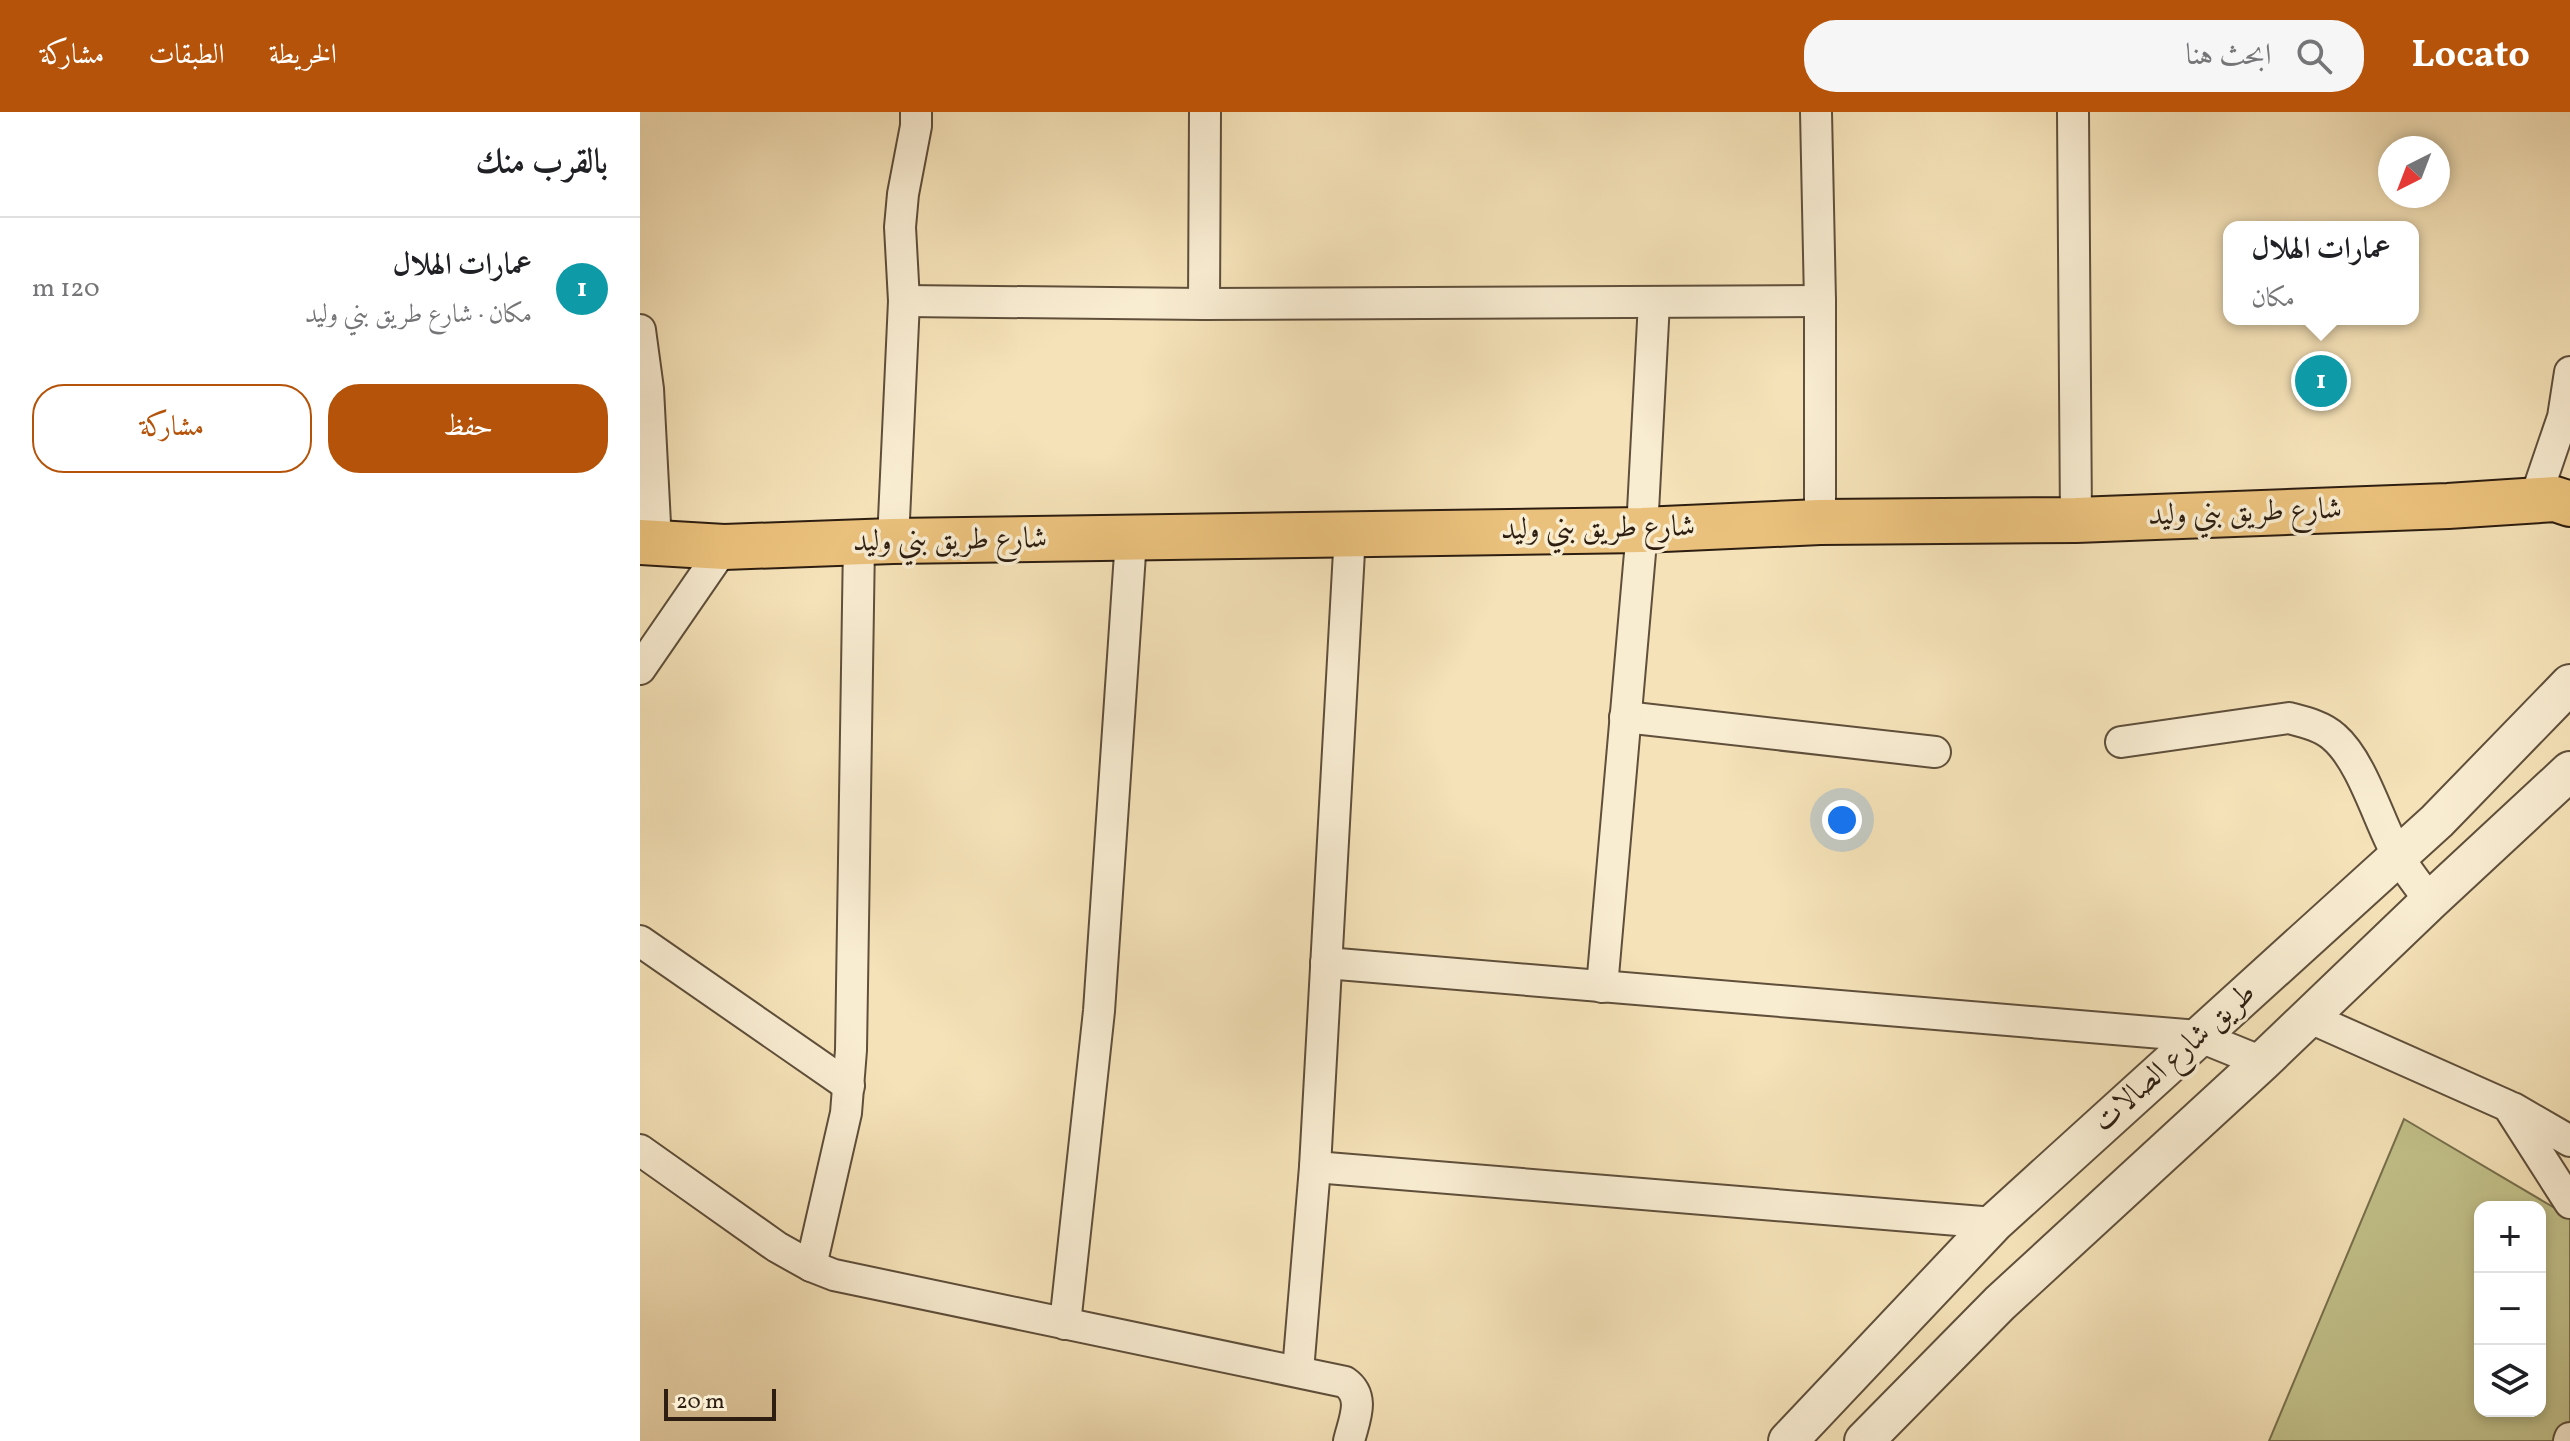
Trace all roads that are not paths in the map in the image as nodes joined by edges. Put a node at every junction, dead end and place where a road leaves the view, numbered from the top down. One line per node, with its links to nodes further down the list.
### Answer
1 (916, 112): 5 (street)
2 (1205, 112): 8 (street)
3 (1816, 112): 6 (street)
4 (2073, 112): 12 (street)
5 (904, 301): 8 (street); 18 (street)
6 (1820, 301): 7 (street); 13 (street)
7 (1654, 302): 8 (street); 14 (street)
8 (1204, 304)
9 (640, 330): 17 (street)
10 (2570, 372): 11 (street)
11 (2560, 501): 12 (main road, شارع طريق بني وليد)
12 (2076, 520): 13 (main road, شارع طريق بني وليد)
13 (1820, 522): 14 (main road, شارع طريق بني وليد)
14 (1642, 530): 15 (main road, شارع طريق بني وليد); 22 (street)
15 (1350, 533): 16 (main road, شارع طريق بني وليد); 29 (street)
16 (1131, 539): 18 (main road, شارع طريق بني وليد); 42 (street)
17 (648, 542): 19 (main road, شارع طريق بني وليد)
18 (876, 542): 19 (main road, شارع طريق بني وليد); 34 (street)
19 (724, 547): 20 (street)
20 (640, 669)
21 (2570, 684): 26 (street, طريق شارع الصالات)
22 (1625, 717): 24 (street); 30 (street)
23 (2121, 742): 26 (street)
24 (1935, 752)
25 (2570, 771): 27 (street)
26 (2398, 856): 27 (street); 32 (street, طريق شارع الصالات)
27 (2430, 901): 31 (street)
28 (640, 941): 34 (street)
29 (1326, 963): 30 (street); 38 (street)
30 (1602, 987): 32 (street)
31 (2308, 1017): 33 (street); 35 (street)
32 (2198, 1036): 33 (street); 40 (street, طريق شارع الصالات)
33 (2262, 1062): 46 (street)
34 (849, 1086): 41 (street)
35 (2508, 1106): 36 (street); 39 (street)
36 (2570, 1141)
37 (640, 1150): 41 (street)
38 (1315, 1167): 40 (street); 43 (street)
39 (2570, 1203)
40 (1994, 1223): 45 (street, طريق شارع الصالات)
41 (811, 1266): 42 (street)
42 (1065, 1324): 43 (street)
43 (1298, 1371): 44 (street)
44 (1349, 1441)
45 (1788, 1441)
46 (1864, 1441)

